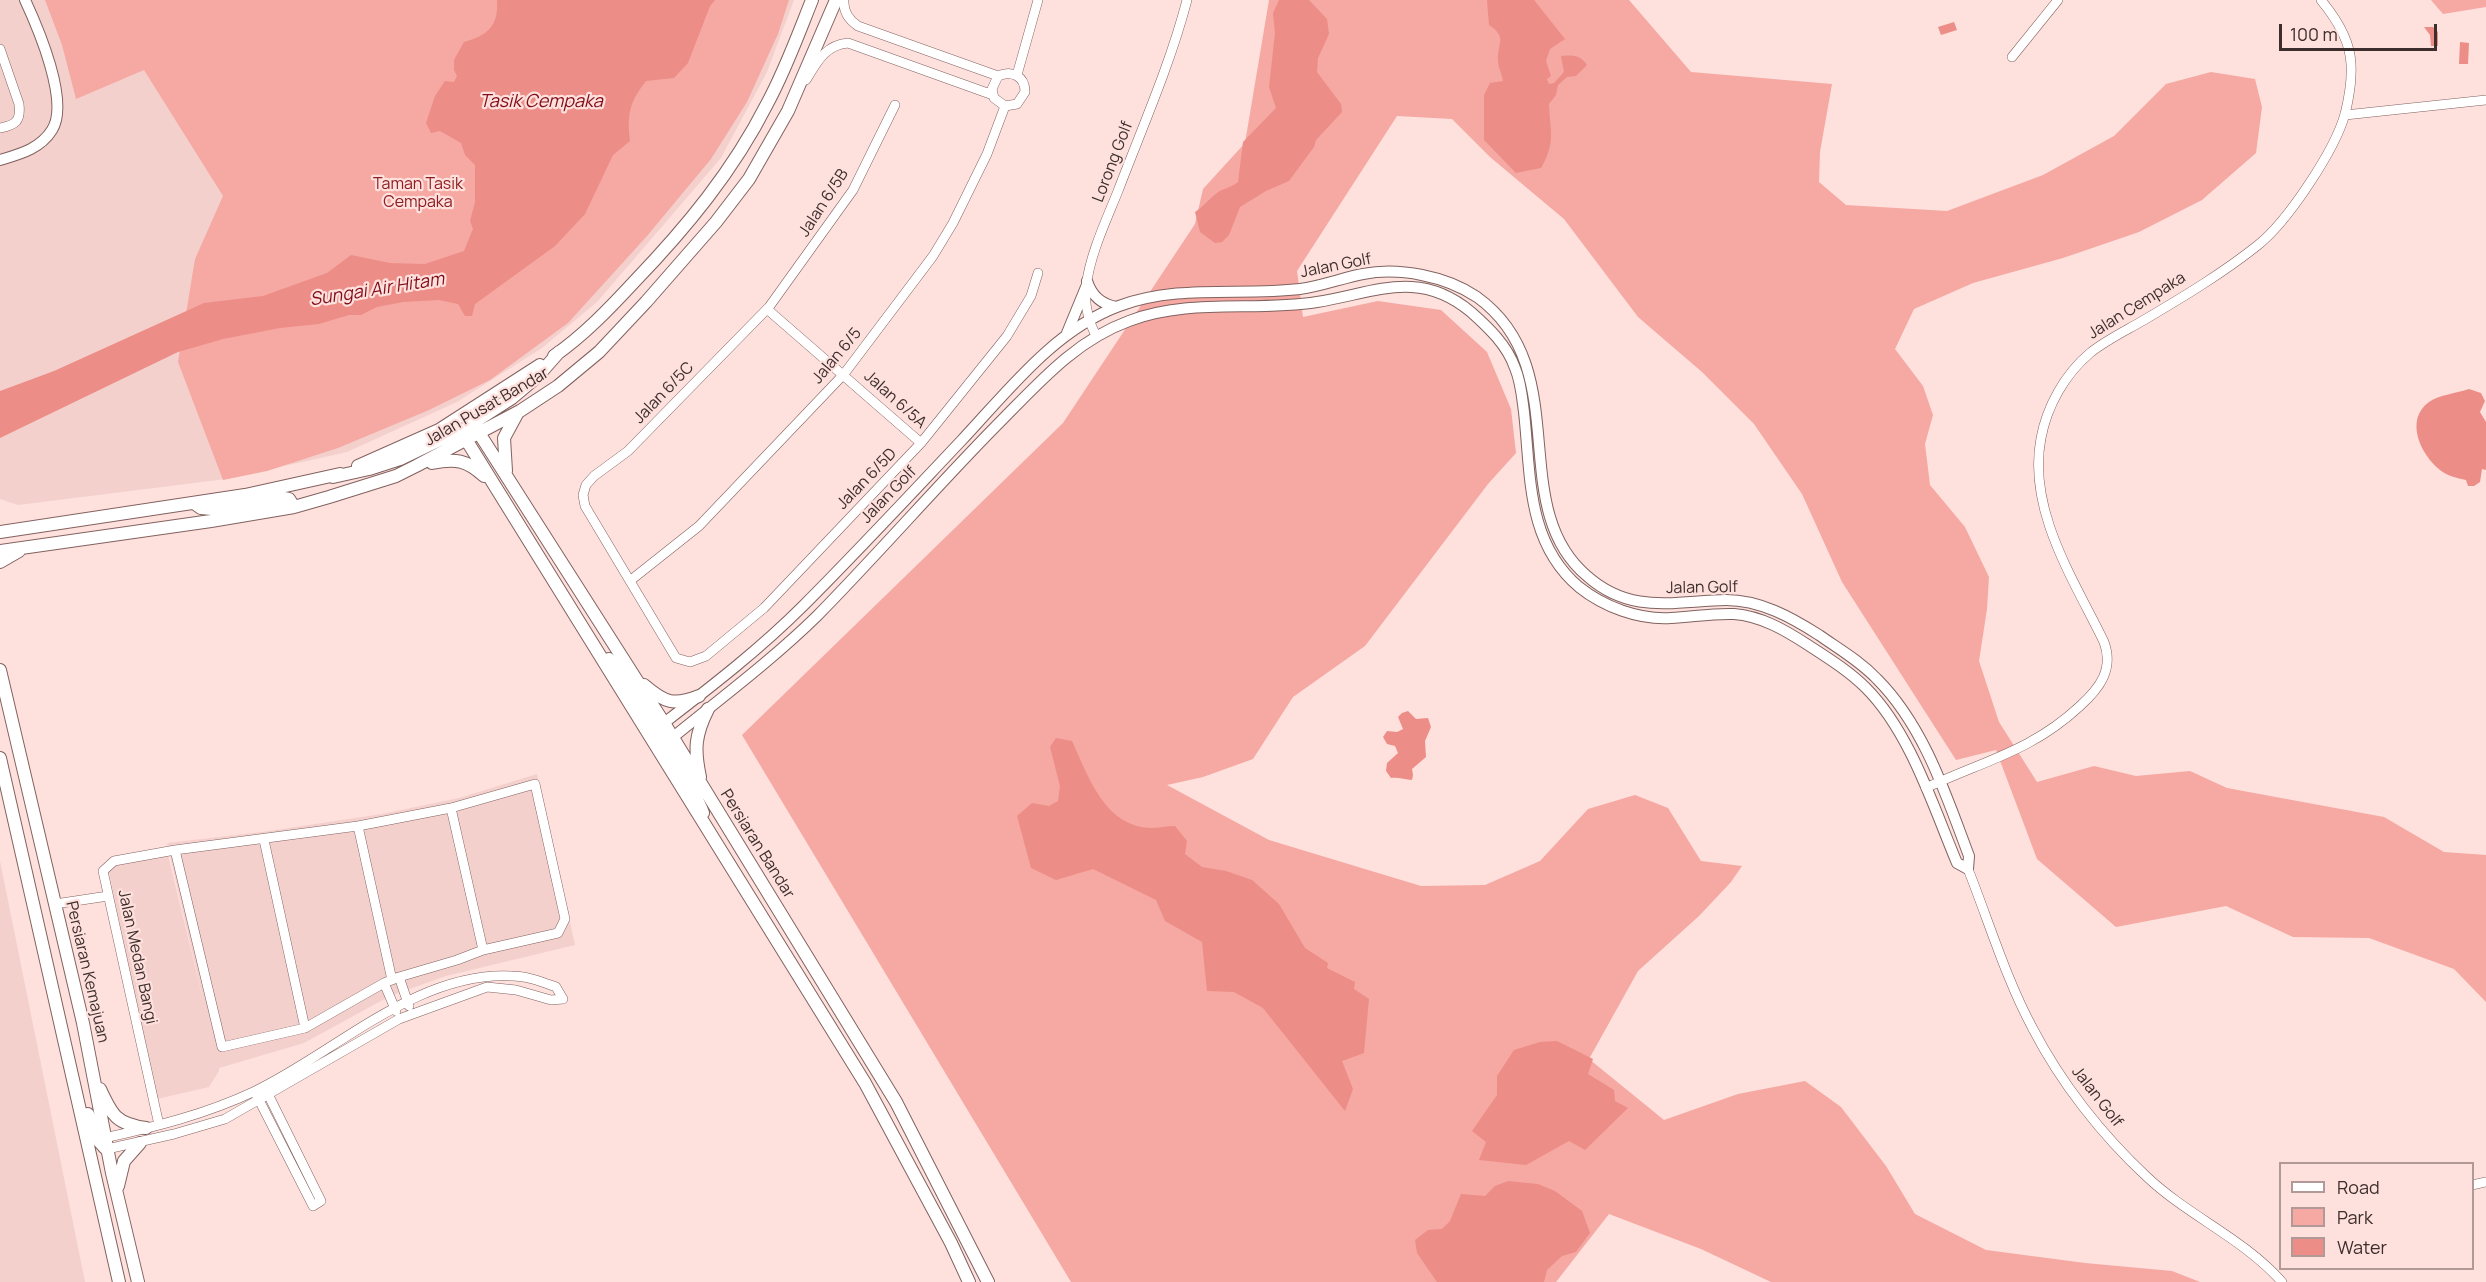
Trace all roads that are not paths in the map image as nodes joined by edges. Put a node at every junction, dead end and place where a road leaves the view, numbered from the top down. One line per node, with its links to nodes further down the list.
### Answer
1 (25, 0): 20 (street)
2 (812, 0): 28 (main road, Jalan Pusat Bandar)
3 (836, 0): 17 (main road, Jalan Pusat Bandar)
4 (844, 0): 12 (street)
5 (1038, 0): 11 (street)
6 (1187, 0): 22 (street, Lorong Golf)
7 (2058, 0): 10 (street)
8 (2321, 0): 18 (street, Jalan Cempaka)
9 (0, 50): 19 (street)
10 (2012, 57)
11 (1017, 75): 12 (street); 16 (street)
12 (998, 76): 13 (street)
13 (993, 95): 16 (street); 17 (street)
14 (2486, 100): 18 (street)
15 (895, 105): 24 (street, Jalan 6/5B)
16 (1005, 106): 29 (street, Jalan 6/5)
17 (788, 111): 30 (main road, Jalan Pusat Bandar)
18 (2345, 115): 57 (street, Jalan Cempaka)
19 (0, 128)
20 (0, 160)
21 (1038, 273): 32 (street, Jalan 6/5D)
22 (1087, 284): 23 (street); 25 (street, Lorong Golf); 26 (street)
23 (1116, 307): 25 (street, Jalan Golf); 52 (street, Jalan Golf)
24 (767, 309): 29 (street, Jalan 6/5A); 45 (street, Jalan 6/5C)
25 (1088, 320): 26 (street, Jalan Golf); 27 (street, Lorong Golf)
26 (1066, 335): 46 (street, Jalan Golf)
27 (1096, 336): 47 (street, Jalan Golf); 53 (street, Jalan Golf)
28 (559, 352): 31 (main road); 35 (main road, Jalan Pusat Bandar)
29 (844, 374): 32 (street, Jalan 6/5A); 45 (street, Jalan 6/5)
30 (520, 411): 31 (main road, Jalan Pusat Bandar); 34 (main road)
31 (471, 434): 33 (main road, Jalan Pusat Bandar); 34 (main road, Persiaran Bandar); 35 (main road); 36 (main road)
32 (921, 443): 45 (street, Jalan 6/5D)
33 (417, 466): 36 (main road); 38 (main road, Jalan Pusat Bandar)
34 (507, 474): 50 (main road, Persiaran Bandar)
35 (333, 477): 37 (main road, Jalan Pusat Bandar)
36 (498, 490): 48 (main road)
37 (193, 502): 38 (main road); 40 (main road, Jalan Pusat Bandar)
38 (294, 507): 42 (main road, Jalan Pusat Bandar)
39 (0, 522): 40 (main road)
40 (26, 528): 41 (main road, Jalan Pusat Bandar)
41 (0, 532)
42 (28, 546): 43 (main road, Jalan Pusat Bandar); 44 (main road)
43 (0, 551)
44 (0, 562)
45 (631, 580)
46 (804, 605): 47 (street); 51 (street, Jalan Golf)
47 (817, 615): 54 (street, Jalan Golf)
48 (589, 638): 55 (main road); 62 (main road)
49 (0, 670): 67 (main road, Persiaran Kemajuan)
50 (634, 676): 51 (main road); 55 (main road, Persiaran Bandar)
51 (699, 696): 55 (street, Jalan Golf)
52 (1894, 698): 53 (street); 57 (street, Jalan Golf)
53 (1881, 705): 59 (street, Jalan Golf)
54 (708, 709): 55 (street, Jalan Golf); 58 (main road)
55 (666, 732): 58 (main road, Persiaran Bandar); 62 (main road)
56 (0, 758): 75 (main road)
57 (1940, 781): 59 (street, Jalan Cempaka); 65 (street, Jalan Golf)
58 (703, 788): 91 (main road, Persiaran Bandar)
59 (1926, 788): 65 (street, Jalan Golf)
60 (452, 808): 61 (street, Jalan Medan Bangi); 68 (street); 68 (street, Jalan Medan Bangi)
61 (358, 826): 63 (street, Jalan Medan Bangi); 69 (street)
62 (710, 835): 90 (main road)
63 (264, 840): 64 (street, Jalan Medan Bangi); 74 (street)
64 (175, 850): 66 (street, Jalan Medan Bangi); 74 (street, Jalan Medan Bangi)
65 (1968, 869): 87 (street, Jalan Golf)
66 (108, 896): 67 (street); 80 (street, Jalan Medan Bangi)
67 (55, 904): 76 (main road, Persiaran Kemajuan)
68 (483, 950): 69 (street, Jalan Medan Bangi)
69 (392, 980): 70 (street); 71 (street); 74 (street, Jalan Medan Bangi)
70 (408, 1001): 71 (street); 72 (street); 72 (street)
71 (394, 1008): 73 (street); 77 (street)
72 (411, 1013): 73 (street)
73 (399, 1019): 79 (street)
74 (305, 1028)
75 (68, 1062): 82 (main road); 85 (main road)
76 (93, 1075): 81 (main road); 82 (main road, Persiaran Kemajuan)
77 (264, 1086): 78 (street); 79 (street)
78 (255, 1091): 79 (street); 80 (street)
79 (264, 1098): 79 (street); 83 (street)
80 (159, 1125): 81 (street)
81 (146, 1128): 82 (street)
82 (104, 1143): 83 (street); 84 (main road, Persiaran Kemajuan); 85 (main road)
83 (140, 1143): 84 (main road)
84 (118, 1199): 89 (main road, Persiaran Kemajuan)
85 (115, 1264): 88 (main road)
86 (2279, 1264): 87 (street)
87 (2270, 1268): 92 (street, Jalan Golf)
88 (119, 1282)
89 (138, 1282)
90 (969, 1282)
91 (988, 1282)
92 (2282, 1282)

